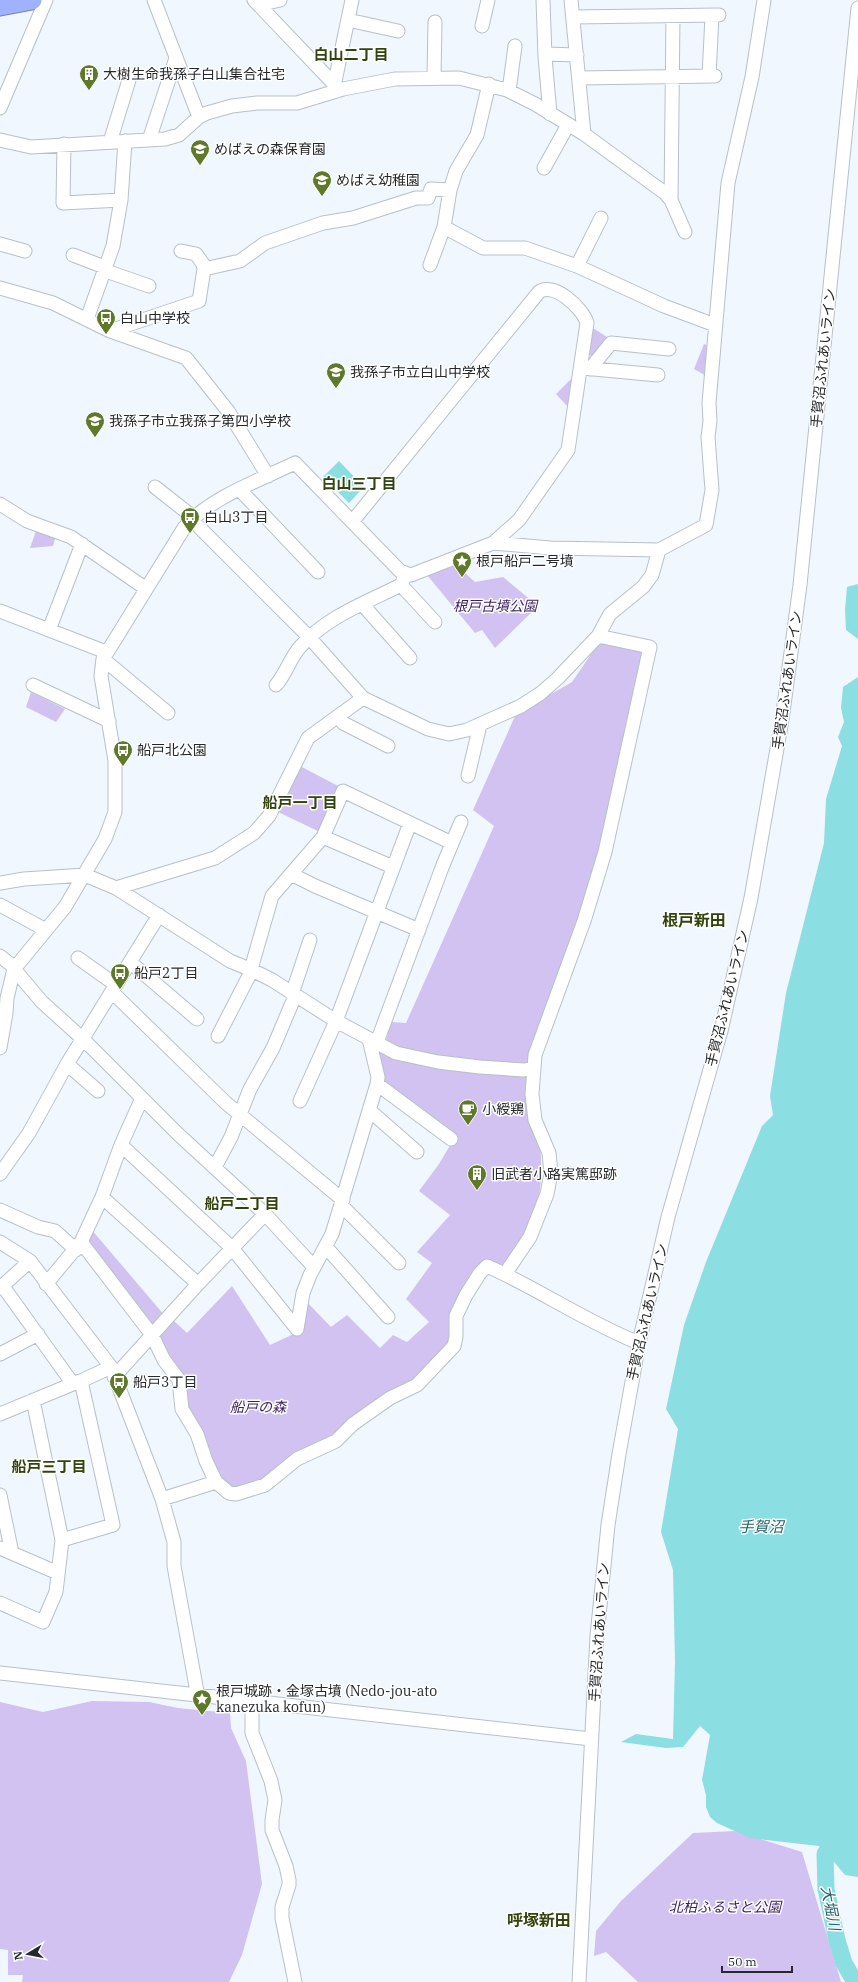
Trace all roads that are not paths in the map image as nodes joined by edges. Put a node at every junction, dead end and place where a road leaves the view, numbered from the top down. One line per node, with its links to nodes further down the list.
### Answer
1 (32, 0): 11 (highway)
2 (46, 0): 30 (street)
3 (154, 0): 22 (street)
4 (280, 0): 10 (street)
5 (352, 0): 15 (street)
6 (488, 0): 17 (street)
7 (543, 0): 20 (street)
8 (571, 0): 14 (street)
9 (764, 0): 58 (street)
10 (256, 3): 28 (street)
11 (0, 6)
12 (858, 8): 151 (street, 手賀沼ふれあいライン)
13 (673, 16): 14 (street); 24 (street); 24 (street)
14 (573, 17): 21 (street)
15 (348, 20): 18 (street); 28 (street)
16 (435, 22): 23 (street)
17 (482, 26)
18 (398, 31)
19 (515, 46): 29 (street)
20 (545, 54): 21 (street); 31 (street)
21 (577, 55): 25 (street)
22 (176, 58): 32 (street); 36 (street)
23 (434, 77): 27 (street); 28 (street)
24 (672, 77): 25 (street); 43 (street)
25 (579, 78): 34 (street)
26 (129, 80): 38 (street)
27 (489, 84): 29 (street); 41 (street)
28 (334, 88): 32 (street)
29 (509, 91): 31 (street)
30 (0, 108)
31 (550, 114): 33 (street)
32 (199, 117): 36 (street)
33 (568, 125): 34 (street); 40 (street)
34 (584, 134): 43 (street)
35 (0, 140): 39 (street)
36 (149, 140): 37 (street)
37 (125, 141): 38 (street); 42 (street)
38 (110, 142): 39 (street)
39 (64, 144): 42 (street)
40 (544, 168)
41 (450, 190): 45 (street); 54 (street)
42 (121, 200): 53 (street)
43 (671, 200): 46 (street)
44 (601, 218): 52 (street)
45 (444, 227): 51 (street); 52 (street)
46 (685, 232)
47 (0, 244): 48 (street)
48 (25, 251)
49 (181, 251): 54 (street)
50 (73, 255): 53 (street)
51 (430, 265)
52 (577, 266): 58 (street)
53 (106, 269): 55 (street); 57 (street)
54 (204, 269): 59 (street)
55 (149, 286)
56 (0, 288): 57 (street)
57 (87, 319): 59 (street)
58 (715, 325): 71 (street)
59 (110, 331): 63 (street)
60 (669, 349): 61 (street)
61 (585, 368): 62 (street); 68 (street); 69 (street)
62 (658, 375)
63 (268, 476): 65 (street); 68 (street)
64 (155, 486): 67 (street)
65 (240, 490): 67 (street); 72 (street)
66 (0, 504): 70 (street)
67 (192, 518): 74 (street); 80 (street)
68 (352, 522): 73 (street)
69 (493, 542): 71 (street); 73 (street)
70 (82, 544): 74 (street); 78 (street)
71 (660, 550): 79 (street)
72 (318, 572)
73 (403, 580): 75 (street); 77 (street)
74 (145, 588): 81 (street)
75 (362, 604): 80 (street); 82 (street)
76 (0, 611): 78 (street)
77 (435, 622)
78 (49, 630): 81 (street)
79 (598, 636): 89 (street); 121 (street)
80 (309, 637): 84 (street); 85 (street)
81 (104, 656): 86 (street); 88 (street)
82 (410, 658)
83 (33, 685): 88 (street)
84 (276, 685)
85 (363, 698): 87 (street); 89 (street)
86 (168, 713)
87 (338, 716): 90 (street); 100 (street)
88 (109, 721): 98 (street)
89 (480, 725): 91 (street)
90 (388, 746)
91 (468, 776)
92 (461, 822): 95 (street)
93 (410, 823): 94 (street); 95 (street); 96 (street)
94 (323, 837): 96 (street); 97 (street)
95 (452, 843): 105 (street)
96 (393, 867): 102 (street)
97 (291, 874): 102 (street); 111 (street)
98 (85, 875): 99 (street); 100 (street); 104 (street)
99 (0, 883)
100 (116, 888): 103 (street)
101 (0, 906): 104 (street)
102 (376, 912): 105 (street); 115 (street)
103 (159, 915): 109 (street); 111 (street)
104 (46, 930): 110 (street)
105 (419, 930): 118 (street)
106 (310, 940): 113 (street)
107 (0, 956): 110 (street)
108 (78, 958): 112 (street)
109 (130, 962): 112 (street); 114 (street)
110 (14, 968): 117 (street); 119 (street)
111 (252, 970): 113 (street); 116 (street)
112 (114, 989): 117 (street); 127 (street)
113 (294, 995): 115 (street); 127 (street)
114 (197, 1019)
115 (336, 1021): 118 (street); 125 (street)
116 (218, 1036)
117 (84, 1040): 120 (street); 124 (street)
118 (373, 1040): 121 (street); 122 (street)
119 (0, 1048)
120 (68, 1064): 123 (street); 132 (street)
121 (534, 1068): 144 (street)
122 (377, 1084): 126 (street); 128 (street)
123 (98, 1091)
124 (142, 1098): 129 (street); 131 (street)
125 (300, 1101)
126 (369, 1110): 130 (street); 134 (street)
127 (240, 1115): 131 (street); 134 (street)
128 (451, 1139)
129 (121, 1145): 133 (street); 140 (street)
130 (417, 1152)
131 (215, 1167): 136 (street)
132 (0, 1174)
133 (102, 1197): 138 (street); 146 (street)
134 (342, 1202): 139 (street); 142 (street)
135 (0, 1210): 138 (street)
136 (266, 1214): 140 (street); 143 (street)
137 (0, 1242): 141 (street)
138 (79, 1246): 145 (street); 150 (street)
139 (326, 1246): 143 (street); 148 (street)
140 (232, 1248): 143 (street); 146 (street)
141 (30, 1261): 145 (street); 147 (street)
142 (399, 1263)
143 (314, 1267)
144 (505, 1274): 151 (street); 157 (street)
145 (46, 1284): 153 (street)
146 (198, 1284): 150 (street)
147 (1, 1286): 149 (street)
148 (388, 1317)
149 (38, 1334): 152 (street); 154 (street)
150 (152, 1335): 153 (street); 157 (street)
151 (639, 1343): 168 (street, 手賀沼ふれあいライン)
152 (0, 1354)
153 (112, 1372): 154 (street); 159 (street)
154 (77, 1383): 155 (street); 160 (street)
155 (33, 1400): 156 (street); 160 (street)
156 (0, 1414)
157 (216, 1482): 159 (street)
158 (0, 1495): 162 (street)
159 (162, 1499): 166 (street)
160 (62, 1540): 163 (street)
161 (0, 1548): 162 (street)
162 (12, 1553): 163 (street)
163 (58, 1573): 164 (street)
164 (0, 1603)
165 (0, 1673): 166 (street)
166 (198, 1696): 167 (street)
167 (252, 1702): 168 (street); 169 (street)
168 (591, 1739): 170 (street, 手賀沼ふれあいライン)
169 (295, 1982)
170 (579, 1982)

